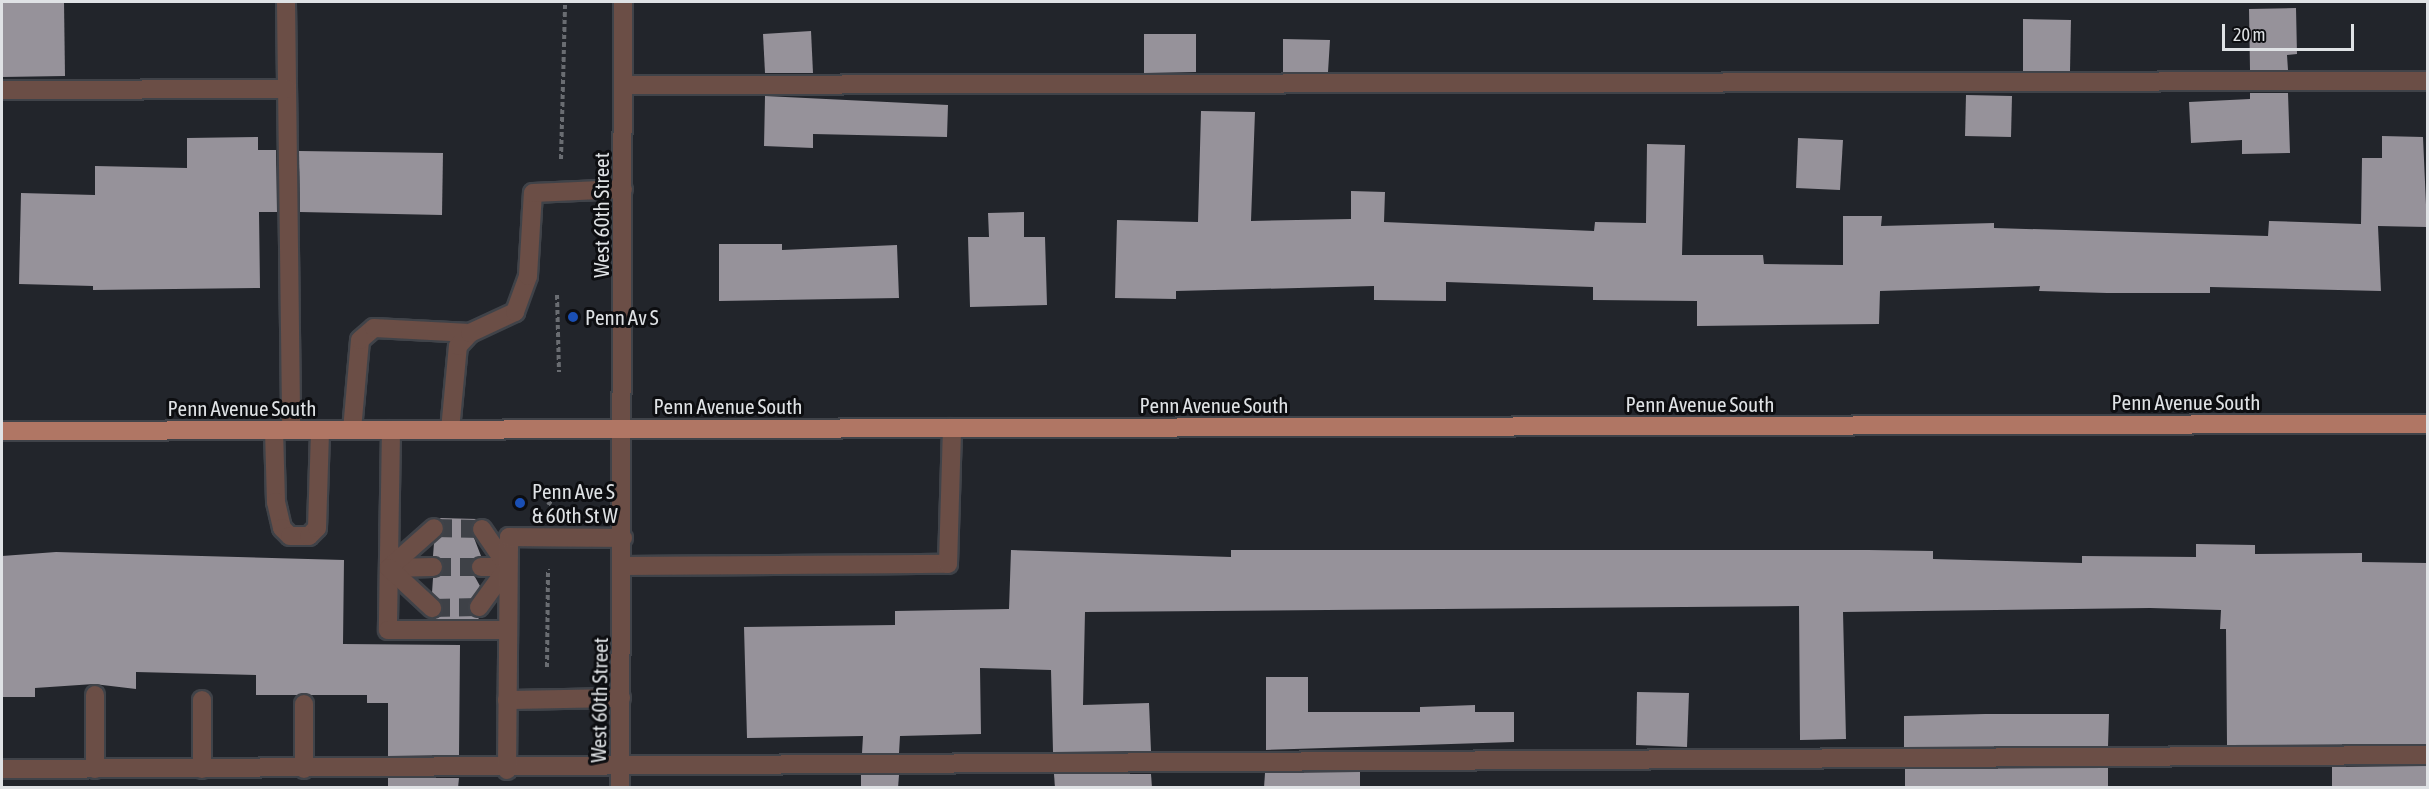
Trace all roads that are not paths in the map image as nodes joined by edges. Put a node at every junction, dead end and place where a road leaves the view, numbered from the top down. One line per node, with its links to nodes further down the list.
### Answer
1 (286, 2): 5 (street)
2 (623, 2): 4 (street, West 60th Street)
3 (2427, 81): 4 (street)
4 (623, 85): 7 (street, West 60th Street)
5 (287, 89): 6 (street); 12 (street)
6 (2, 90)
7 (623, 189): 8 (street); 11 (street, West 60th Street)
8 (470, 333): 14 (street); 16 (street)
9 (2427, 424): 10 (main road, Penn Avenue South)
10 (952, 428): 11 (main road, Penn Avenue South); 21 (street)
11 (623, 429): 16 (main road, Penn Avenue South); 20 (street, West 60th Street)
12 (282, 430): 13 (main road, Penn Avenue South); 13 (street); 17 (main road, Penn Avenue South)
13 (320, 430): 14 (main road, Penn Avenue South)
14 (352, 430): 15 (main road, Penn Avenue South)
15 (391, 430): 16 (main road, Penn Avenue South); 25 (street)
16 (450, 430)
17 (2, 431)
18 (434, 528): 25 (street)
19 (482, 529): 24 (street)
20 (622, 538): 21 (street, West 60th Street); 24 (street)
21 (622, 566): 30 (street, West 60th Street)
22 (433, 567): 25 (street)
23 (481, 567): 24 (street)
24 (508, 567): 26 (street); 28 (street)
25 (389, 568): 27 (street); 28 (street)
26 (479, 607)
27 (432, 608)
28 (507, 630): 32 (street)
29 (95, 695): 36 (street)
30 (621, 698): 32 (street); 40 (street, West 60th Street)
31 (202, 700): 37 (street)
32 (507, 700): 39 (street)
33 (304, 704): 38 (street)
34 (2427, 755): 40 (street)
35 (2, 769): 36 (street)
36 (95, 769): 37 (street)
37 (202, 769): 38 (street)
38 (304, 769): 39 (street)
39 (507, 770): 40 (street)
40 (620, 779)

